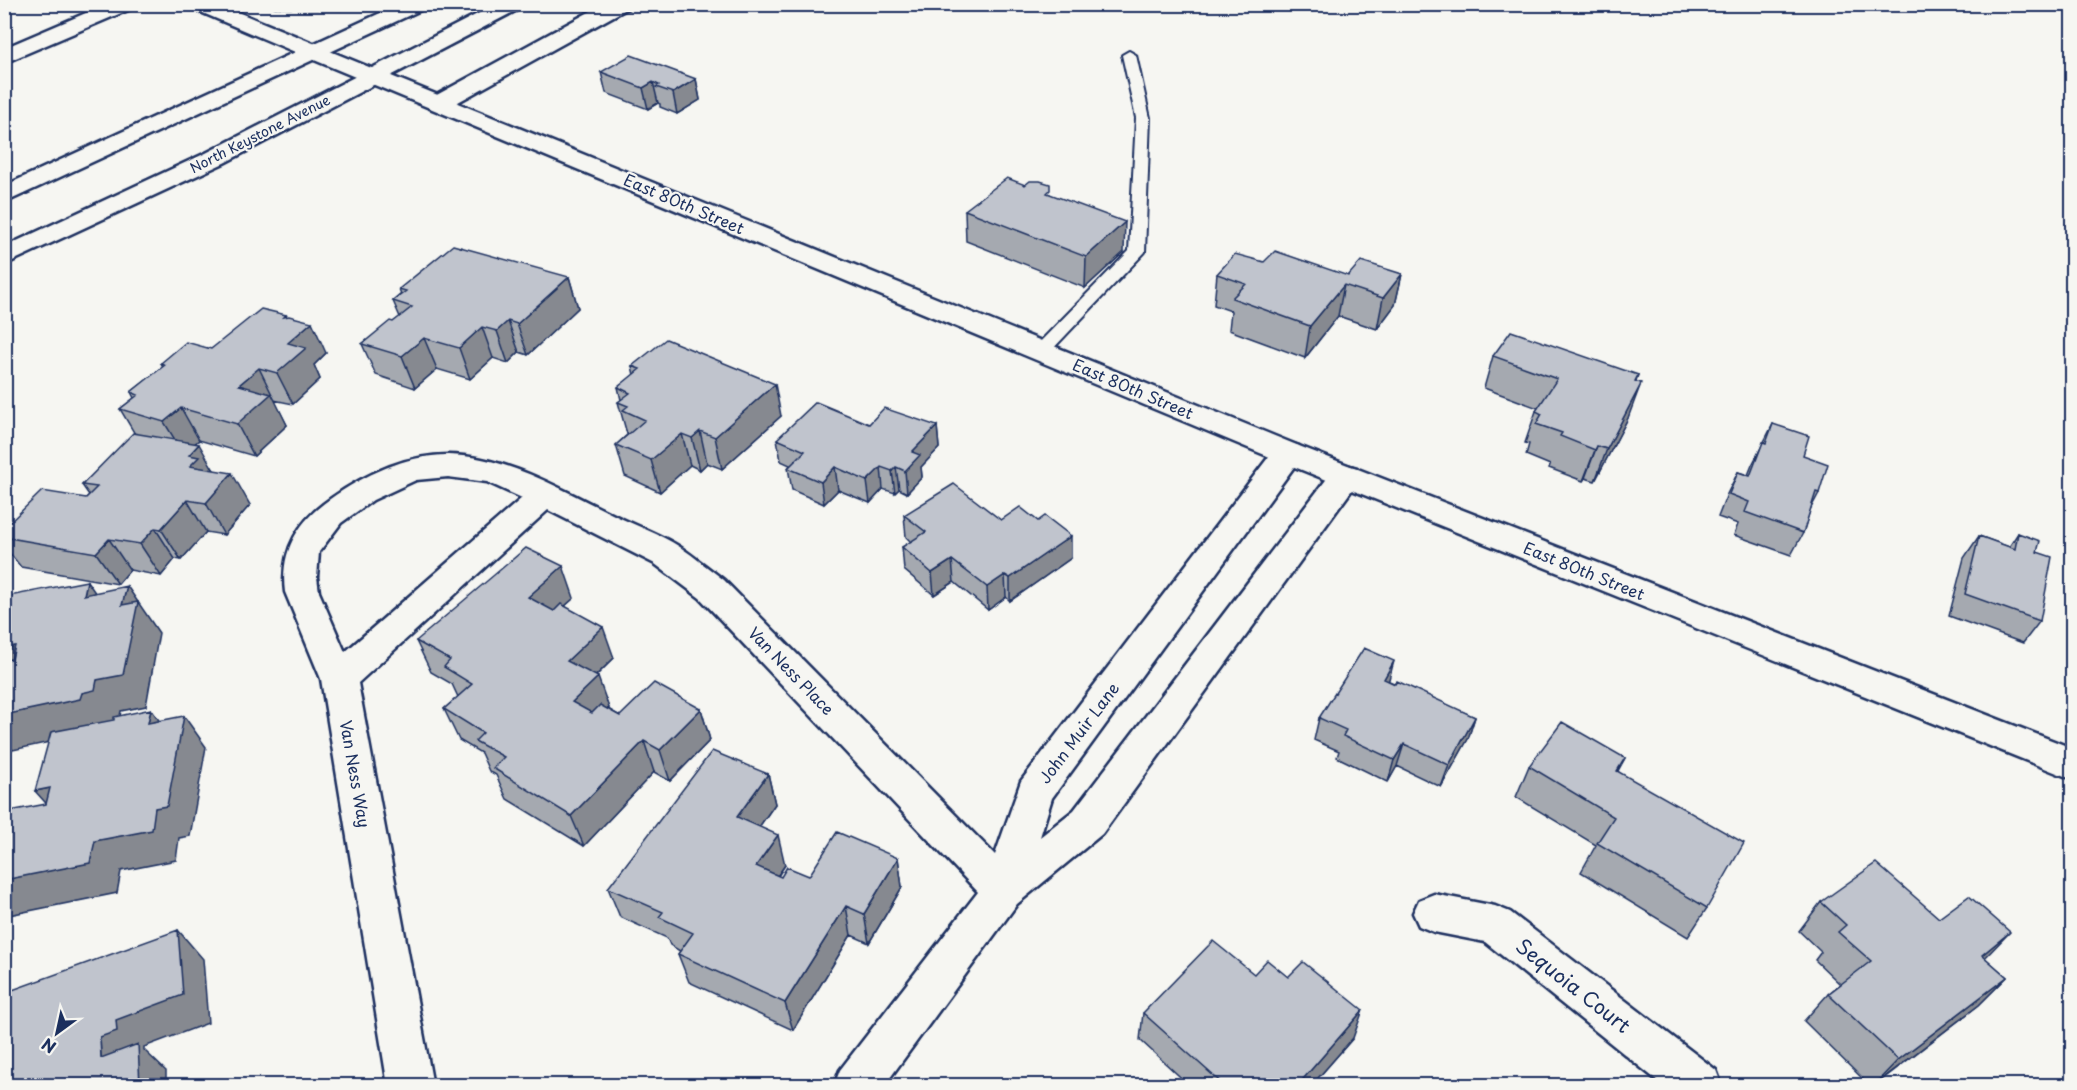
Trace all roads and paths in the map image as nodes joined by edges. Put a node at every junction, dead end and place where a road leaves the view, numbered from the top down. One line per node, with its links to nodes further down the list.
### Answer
1 (126, 4): 8 (street)
2 (198, 4): 6 (street, East 80th Street)
3 (418, 4): 6 (street)
4 (514, 4): 9 (street, North Keystone Avenue)
5 (621, 4): 10 (street)
6 (315, 52): 9 (street, East 80th Street); 11 (street)
7 (1129, 55): 13 (lane)
8 (4, 56)
9 (374, 76): 10 (street, East 80th Street); 12 (street, North Keystone Avenue)
10 (441, 102): 13 (street, East 80th Street)
11 (4, 196)
12 (4, 257)
13 (1041, 351): 14 (street, East 80th Street)
14 (1288, 453): 15 (street, East 80th Street); 20 (street, John Muir Lane)
15 (1346, 477): 19 (street, East 80th Street); 20 (street)
16 (362, 492): 17 (street, Van Ness Place); 18 (street, Van Ness Way)
17 (545, 495): 18 (street); 20 (street, Van Ness Place)
18 (339, 679): 22 (street, Van Ness Way)
19 (2073, 765)
20 (1003, 891): 23 (street, John Muir Lane)
21 (1434, 913): 24 (street, Sequoia Court)
22 (411, 1086)
23 (856, 1086)
24 (1700, 1086)

